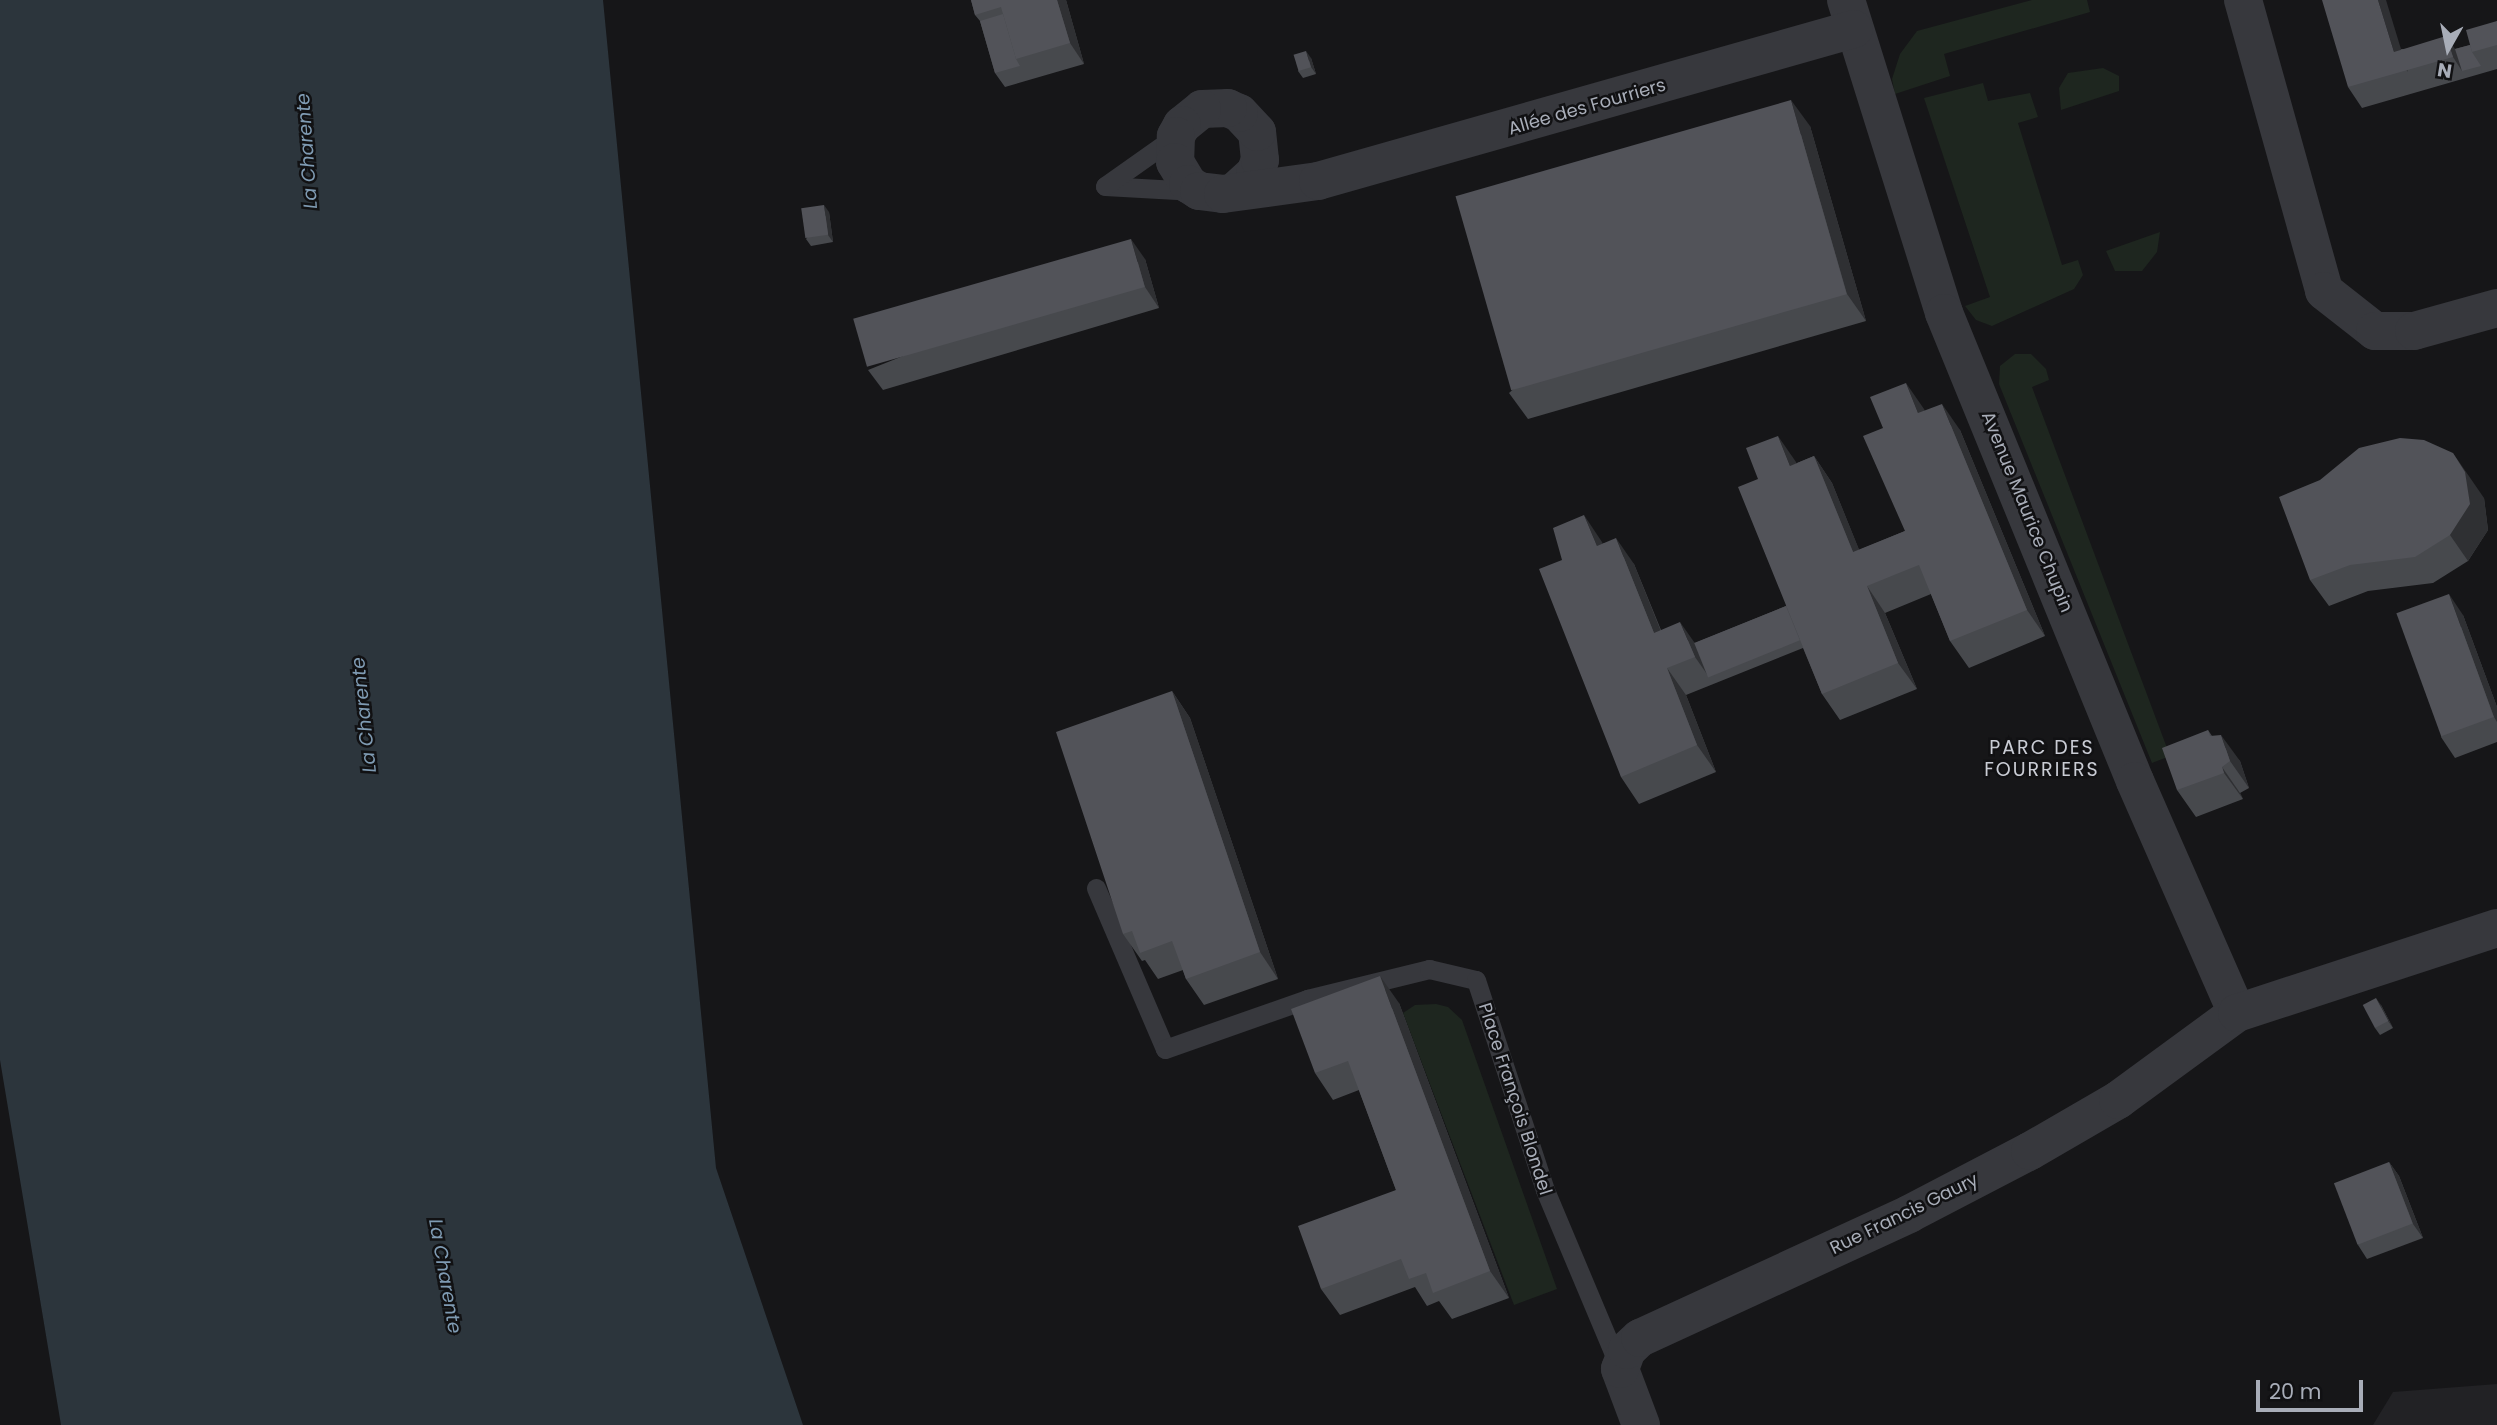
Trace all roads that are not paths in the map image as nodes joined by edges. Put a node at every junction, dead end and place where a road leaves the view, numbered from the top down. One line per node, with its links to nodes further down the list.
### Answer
1 (2243, 0): 7 (street)
2 (1850, 15): 5 (street, Allée des Fourriers); 10 (street, Avenue Maurice Chupin)
3 (1257, 132): 4 (street); 5 (street); 6 (street)
4 (1176, 136): 6 (street); 6 (lane)
5 (1318, 181): 6 (street, Allée des Fourriers)
6 (1217, 191)
7 (2497, 309)
8 (1096, 888): 11 (lane, Place François Blondel)
9 (2497, 928): 10 (street, Rue Francis Gaury)
10 (2237, 1013): 11 (street, Rue Francis Gaury)
11 (1620, 1369): 12 (street)
12 (1641, 1425)

